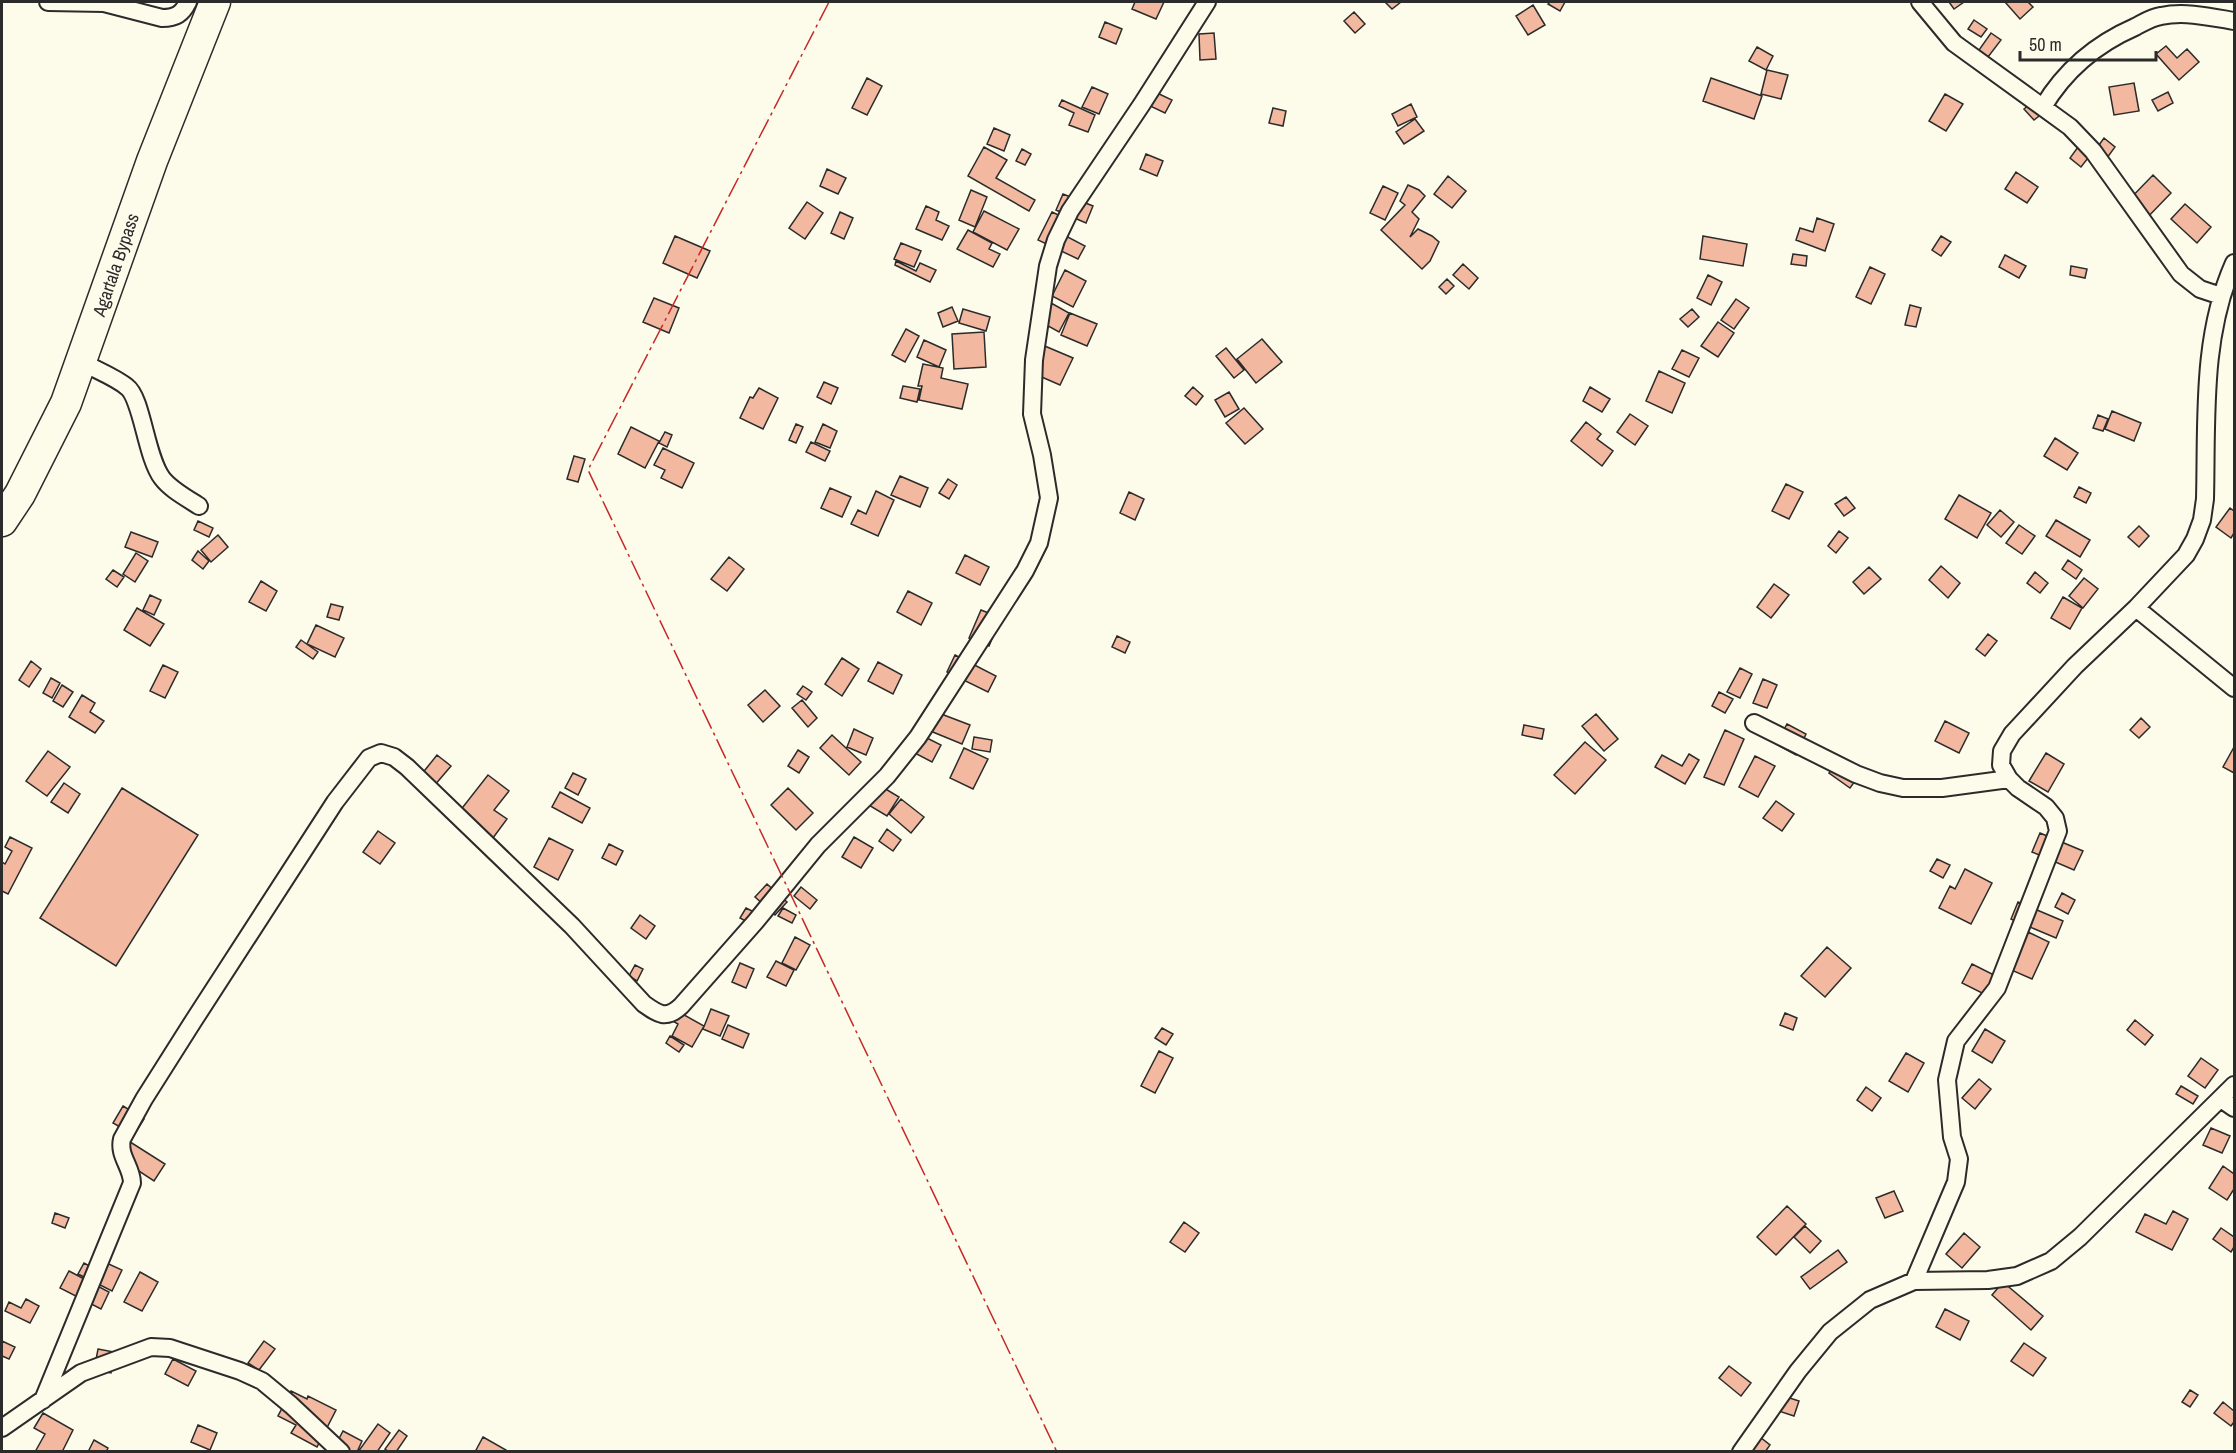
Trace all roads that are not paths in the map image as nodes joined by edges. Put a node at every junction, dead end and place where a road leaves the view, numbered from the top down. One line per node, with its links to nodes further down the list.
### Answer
1 (48, 2): 2 (street)
2 (188, 2)
3 (215, 2): 10 (highway, Agartala Bypass)
4 (1207, 2): 20 (street)
5 (1920, 2): 7 (street)
6 (2235, 21): 7 (street)
7 (2043, 107): 9 (street)
8 (2235, 263): 9 (street)
9 (2221, 296): 13 (street)
10 (82, 362): 11 (street); 12 (highway, Agartala Bypass)
11 (199, 506)
12 (2, 521)
13 (2136, 608): 14 (street); 16 (street)
14 (2235, 688)
15 (1754, 723): 16 (street)
16 (2009, 778): 19 (street)
17 (2235, 1085): 18 (street)
18 (2228, 1104): 19 (street)
19 (1914, 1281): 23 (street)
20 (43, 1400): 21 (street); 22 (street)
21 (2, 1428)
22 (341, 1452)
23 (1741, 1452)

